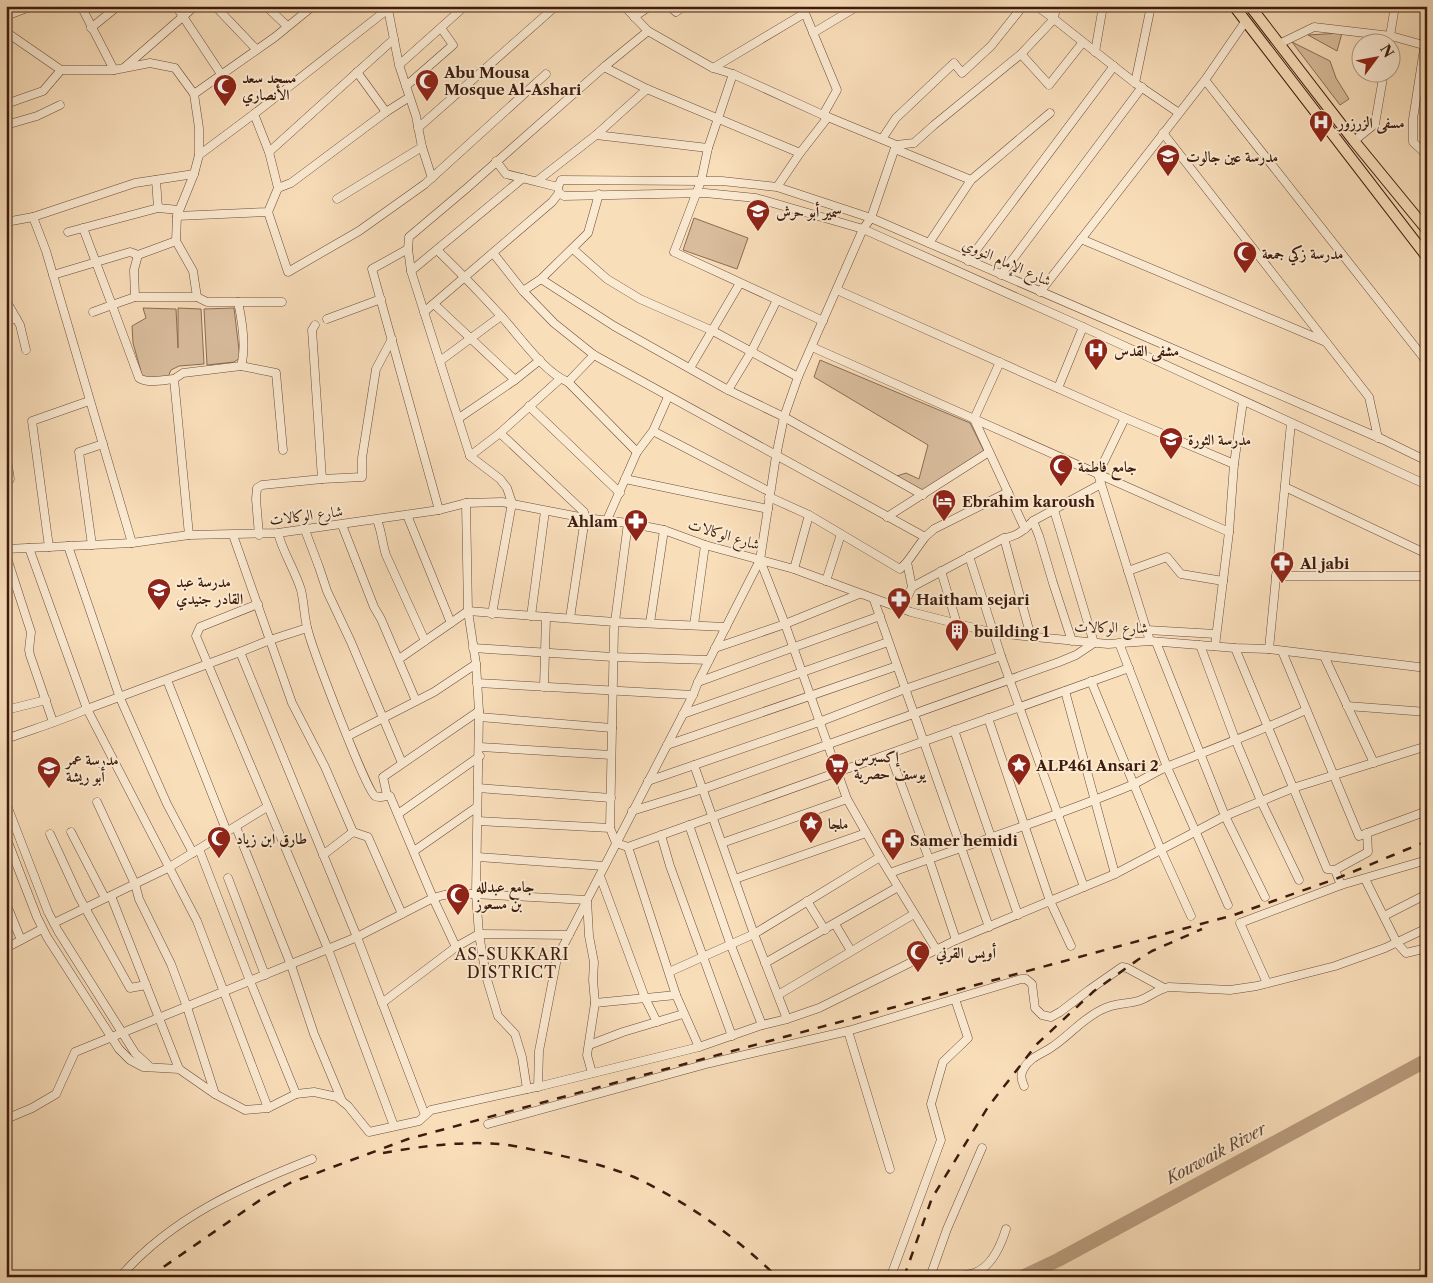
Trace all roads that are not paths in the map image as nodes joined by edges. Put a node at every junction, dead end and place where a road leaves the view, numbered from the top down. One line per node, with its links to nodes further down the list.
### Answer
1 (32, 6): 26 (street)
2 (81, 6): 32 (street)
3 (118, 6): 32 (street)
4 (176, 6): 27 (street)
5 (195, 6): 27 (street)
6 (215, 6): 45 (street)
7 (266, 6): 31 (street)
8 (313, 6): 31 (street)
9 (465, 6): 33 (street)
10 (556, 6): 75 (street)
11 (624, 6): 28 (street)
12 (650, 6): 28 (street)
13 (669, 6): 14 (street)
14 (684, 6)
15 (858, 6): 38 (street)
16 (1023, 6): 78 (street)
17 (1037, 6): 29 (street)
18 (1056, 6): 29 (street)
19 (1103, 6): 46 (street)
20 (1150, 6): 61 (street)
21 (1234, 6): 30 (main road)
22 (1250, 6): 43 (main road)
23 (1395, 6): 37 (street)
24 (390, 8): 40 (street); 71 (street)
25 (805, 8): 38 (street); 52 (street)
26 (6, 16)
27 (183, 16): 51 (street); 56 (street)
28 (634, 17): 36 (street)
29 (1054, 19): 42 (street); 47 (street)
30 (1245, 22): 59 (street); 119 (main road)
31 (287, 26): 45 (street)
32 (91, 28): 54 (street)
33 (441, 28): 48 (street); 62 (street)
34 (1427, 30): 44 (street)
35 (6, 32): 53 (street)
36 (648, 32): 50 (street); 52 (street)
37 (1391, 32)
38 (813, 33): 72 (street)
39 (1350, 33): 43 (street)
40 (394, 39): 48 (street); 55 (street)
41 (1400, 41): 44 (street)
42 (1083, 42): 46 (street); 47 (street)
43 (1279, 44): 79 (main road)
44 (1426, 45): 86 (street)
45 (256, 49): 56 (street)
46 (1094, 52): 49 (street)
47 (1021, 54): 81 (street)
48 (399, 65): 62 (street)
49 (1114, 66): 61 (street); 121 (street)
50 (604, 67): 63 (street); 87 (street)
51 (123, 68): 54 (street); 64 (street)
52 (713, 68): 58 (street)
53 (61, 70): 54 (street); 66 (street)
54 (114, 70)
55 (357, 72): 68 (street); 83 (street)
56 (221, 74): 64 (street)
57 (546, 74): 89 (street)
58 (732, 74): 72 (street); 73 (street)
59 (1205, 80): 70 (street); 160 (street)
60 (1382, 82): 79 (street)
61 (1138, 85): 70 (street); 124 (street)
62 (406, 86): 65 (street)
63 (647, 88): 73 (street); 77 (street)
64 (194, 94): 85 (street)
65 (408, 98): 68 (street); 75 (street)
66 (6, 104)
67 (60, 105): 74 (street)
68 (386, 112): 96 (street)
69 (1050, 113): 93 (street)
70 (1179, 113): 76 (street)
71 (254, 114): 83 (street); 85 (street)
72 (826, 116): 78 (street); 84 (street)
73 (718, 118): 82 (street); 84 (street)
74 (6, 126)
75 (418, 128): 80 (street)
76 (1163, 133): 111 (street); 152 (street)
77 (596, 135): 82 (street); 94 (street)
78 (882, 139): 81 (street)
79 (1354, 141): 109 (main road)
80 (422, 147): 89 (street); 100 (street)
81 (896, 147): 93 (street); 105 (street)
82 (708, 148): 92 (street)
83 (269, 152): 96 (street)
84 (800, 153): 95 (street)
85 (199, 155): 88 (street)
86 (1427, 155)
87 (496, 161): 90 (street); 115 (street)
88 (194, 174): 91 (street); 103 (street)
89 (432, 178): 102 (street)
90 (522, 178): 94 (street); 116 (street)
91 (156, 180): 101 (street); 104 (street)
92 (701, 180): 95 (street, شارع الإمام النووي); 97 (street, شارع الإمام النووي); 98 (street)
93 (971, 180): 113 (street)
94 (537, 181): 97 (street)
95 (777, 187): 105 (street, شارع الإمام النووي)
96 (278, 188): 102 (street)
97 (559, 190): 99 (street); 117 (street)
98 (697, 193): 99 (street); 108 (street); 127 (street)
99 (599, 194): 114 (street)
100 (337, 199)
101 (158, 208): 103 (street); 107 (street)
102 (268, 212): 103 (street)
103 (178, 213): 112 (street)
104 (33, 217): 106 (street); 123 (street)
105 (871, 218): 108 (street); 113 (street, شارع الإمام النووي)
106 (6, 222)
107 (84, 228): 110 (street); 120 (street)
108 (863, 229): 129 (street); 148 (street)
109 (1427, 230)
110 (68, 232)
111 (1081, 239): 131 (street); 152 (street)
112 (176, 241): 118 (street); 133 (street)
113 (929, 243): 121 (street, شارع الإمام النووي)
114 (573, 248): 126 (street); 149 (street)
115 (408, 249): 122 (street); 134 (street)
116 (437, 250): 122 (street); 125 (street)
117 (493, 253): 125 (street); 130 (street)
118 (138, 255): 120 (street); 132 (street)
119 (1427, 257)
120 (95, 261): 123 (street); 139 (street)
121 (968, 261): 124 (street, شارع الإمام النووي)
122 (412, 271): 141 (street)
123 (52, 274): 170 (street)
124 (1000, 275): 131 (street, شارع الإمام النووي)
125 (465, 277): 138 (street); 142 (street)
126 (541, 279): 130 (street); 162 (street)
127 (740, 283): 135 (street); 149 (street)
128 (6, 289): 143 (street)
129 (837, 290): 145 (street); 159 (street)
130 (522, 291): 156 (street)
131 (1040, 292): 180 (street, شارع الإمام النووي)
132 (135, 297): 133 (street); 139 (street)
133 (197, 297): 136 (street)
134 (381, 299): 144 (street); 151 (street)
135 (777, 300): 145 (street); 155 (street)
136 (238, 302): 137 (street); 161 (street)
137 (282, 302)
138 (434, 304): 141 (street); 150 (street)
139 (112, 305): 140 (street); 164 (street)
140 (93, 312)
141 (424, 312): 158 (street)
142 (501, 316): 150 (street); 157 (street)
143 (16, 318): 146 (street); 154 (street)
144 (327, 319)
145 (823, 321): 153 (street)
146 (6, 322)
147 (315, 325): 191 (street)
148 (1083, 327): 167 (street); 171 (street)
149 (713, 331): 155 (street); 162 (street)
150 (471, 338): 158 (street); 165 (street)
151 (392, 339): 191 (street); 204 (street)
152 (1326, 342): 180 (street)
153 (812, 346): 163 (street); 175 (street)
154 (26, 350)
155 (751, 352): 163 (street); 168 (street)
156 (594, 355): 166 (street); 169 (street)
157 (540, 360): 165 (street); 166 (street)
158 (440, 361): 174 (street)
159 (1000, 362): 167 (street); 175 (street)
160 (1427, 362)
161 (241, 366): 164 (street); 182 (street)
162 (690, 368): 168 (street)
163 (798, 377): 173 (street)
164 (174, 379): 222 (street)
165 (515, 380): 174 (street)
166 (564, 380): 172 (street); 183 (street)
167 (1058, 388): 176 (street)
168 (728, 390): 173 (street)
169 (668, 397): 178 (street); 187 (street)
170 (89, 401): 181 (street); 231 (street)
171 (1242, 401): 177 (street); 189 (street)
172 (529, 406): 179 (street); 198 (street)
173 (784, 417): 187 (street); 200 (street)
174 (459, 418): 186 (street)
175 (974, 418): 184 (street); 190 (street)
176 (1125, 418): 189 (street); 190 (street)
177 (1291, 423): 194 (street); 196 (street)
178 (653, 431): 183 (street); 199 (street)
179 (500, 433): 186 (street); 210 (street)
180 (1378, 438): 188 (street, شارع الإمام النووي)
181 (103, 444): 227 (street); 228 (street)
182 (283, 450)
183 (637, 452): 192 (street)
184 (989, 452): 197 (street); 200 (street)
185 (6, 453): 195 (street)
186 (470, 456): 201 (street)
187 (776, 456): 199 (street); 209 (street)
188 (1427, 462)
189 (1234, 464): 219 (street)
190 (1098, 474): 193 (street); 219 (street)
191 (322, 479): 224 (street)
192 (625, 479): 198 (street); 203 (street)
193 (1101, 484): 206 (street); 241 (street)
194 (1427, 485)
195 (6, 486)
196 (1285, 487): 234 (street); 242 (street)
197 (1008, 492): 216 (street); 225 (street)
198 (620, 493): 212 (street)
199 (770, 494): 203 (street); 208 (street)
200 (923, 495): 209 (street)
201 (512, 503): 202 (street, شارع الوكالات); 205 (street, شارع الوكالات); 252 (street)
202 (466, 504): 204 (street, شارع الوكالات); 251 (street)
203 (768, 509): 237 (street)
204 (439, 510): 207 (street, شارع الوكالات)
205 (545, 510): 210 (street, شارع الوكالات); 253 (street)
206 (1054, 510): 213 (street); 274 (street)
207 (407, 515): 211 (street, شارع الوكالات); 258 (street)
208 (808, 515): 221 (street); 239 (street)
209 (887, 517): 225 (street)
210 (585, 518): 212 (street, شارع الوكالات); 256 (street)
211 (377, 520): 215 (street, شارع الوكالات); 270 (street)
212 (608, 520): 214 (street, شارع الوكالات)
213 (1032, 521): 216 (street); 271 (street)
214 (628, 523): 218 (street, شارع الوكالات); 257 (street)
215 (342, 525): 217 (street, شارع الوكالات); 289 (street)
216 (1025, 529): 226 (street)
217 (305, 530): 220 (street, شارع الوكالات); 320 (street)
218 (664, 530): 229 (street, شارع الوكالات); 259 (street)
219 (1229, 532): 245 (street)
220 (278, 534): 224 (street, شارع الوكالات); 264 (street)
221 (840, 534): 238 (street); 244 (street)
222 (189, 535): 223 (street, شارع الوكالات); 227 (street, شارع الوكالات)
223 (233, 535): 224 (street, شارع الوكالات); 249 (street)
224 (259, 535)
225 (925, 537): 238 (street)
226 (1004, 538): 236 (street); 268 (street)
227 (132, 543): 228 (street, شارع الوكالات)
228 (92, 545): 230 (street, شارع الوكالات)
229 (705, 545): 237 (street, شارع الوكالات); 262 (street)
230 (68, 546): 231 (street, شارع الوكالات); 308 (street)
231 (49, 547): 232 (street, شارع الوكالات)
232 (29, 548): 233 (street, شارع الوكالات); 313 (street)
233 (6, 549)
234 (1427, 554)
235 (6, 555): 309 (street)
236 (969, 556): 240 (street); 266 (street)
237 (760, 560): 239 (street, شارع الوكالات); 260 (street); 263 (street)
238 (907, 562): 246 (street)
239 (794, 569): 244 (street, شارع الوكالات)
240 (941, 571): 246 (street); 261 (street)
241 (1128, 571): 245 (street); 265 (street)
242 (1276, 576): 243 (street); 282 (street)
243 (1427, 576)
244 (826, 581): 247 (street, شارع الوكالات)
245 (1223, 581): 267 (street)
246 (912, 587): 250 (street)
247 (859, 594): 248 (street, شارع الوكالات); 260 (street)
248 (874, 600): 250 (street, شارع الوكالات); 254 (street)
249 (258, 604): 269 (street); 291 (street)
250 (902, 609): 261 (street, شارع الوكالات)
251 (468, 611): 252 (street); 258 (street); 278 (street)
252 (492, 614): 253 (street)
253 (531, 616): 255 (street)
254 (880, 616): 273 (street); 280 (street)
255 (546, 617): 256 (street); 285 (street)
256 (570, 618): 257 (street)
257 (615, 622): 259 (street); 288 (street)
258 (451, 623): 270 (street)
259 (650, 623): 262 (street)
260 (785, 624): 279 (street); 280 (street)
261 (957, 624): 266 (street, شارع الوكالات)
262 (694, 625): 263 (street)
263 (726, 627): 279 (street)
264 (307, 628): 269 (street); 327 (street)
265 (1147, 630): 267 (street); 272 (street)
266 (994, 633): 268 (street, شارع الوكالات); 286 (street)
267 (1216, 634): 277 (street)
268 (1032, 637): 271 (street, شارع الوكالات)
269 (270, 640): 284 (street); 372 (street)
270 (425, 641): 289 (street)
271 (1072, 641): 274 (street, شارع الوكالات)
272 (1153, 641): 275 (street, شارع الوكالات); 276 (street, شارع الوكالات); 336 (street)
273 (888, 642): 293 (street); 296 (street)
274 (1094, 643): 275 (street, شارع الوكالات); 297 (street)
275 (1119, 643): 294 (street)
276 (1200, 645): 277 (street, شارع الوكالات); 329 (street)
277 (1215, 646): 281 (street, شارع الوكالات)
278 (473, 648): 285 (street); 292 (street)
279 (715, 648): 290 (street)
280 (794, 648): 296 (street); 300 (street)
281 (1235, 648): 282 (street, شارع الوكالات); 325 (street)
282 (1269, 649): 283 (street, شارع الوكالات)
283 (1282, 651): 287 (street, شارع الوكالات); 315 (street)
284 (240, 652): 291 (street); 387 (street)
285 (545, 653): 288 (street); 302 (street)
286 (1001, 656): 297 (street); 303 (street)
287 (1324, 656): 295 (street, شارع الوكالات); 311 (street)
288 (613, 657): 290 (street); 305 (street)
289 (399, 659): 310 (street)
290 (708, 660): 300 (street)
291 (208, 664): 298 (street); 357 (street)
292 (476, 664): 301 (street); 310 (street)
293 (897, 666): 303 (street); 307 (street)
294 (1128, 668): 299 (street); 342 (street)
295 (1427, 668)
296 (802, 673): 307 (street); 318 (street)
297 (1009, 679): 312 (street); 319 (street)
298 (167, 680): 308 (street); 371 (street)
299 (1092, 681): 304 (street); 346 (street)
300 (698, 682): 306 (street)
301 (476, 683): 302 (street); 317 (street)
302 (544, 687): 305 (street)
303 (905, 689): 319 (street); 323 (street)
304 (1065, 691): 312 (street); 353 (street)
305 (613, 692): 306 (street); 324 (street)
306 (693, 695): 318 (street)
307 (810, 697): 323 (street); 331 (street)
308 (120, 698): 313 (street); 385 (street)
309 (46, 700): 314 (street); 322 (street)
310 (416, 701): 320 (street)
311 (1347, 706): 316 (street); 340 (street)
312 (1019, 707): 321 (street); 362 (street)
313 (87, 709): 322 (street); 393 (street)
314 (6, 710)
315 (1306, 710): 325 (street); 344 (street)
316 (1427, 712)
317 (479, 714): 324 (street); 333 (street); 339 (street)
318 (683, 714): 331 (street)
319 (914, 714): 330 (street); 332 (street)
320 (383, 718): 327 (street); 339 (street)
321 (988, 718): 326 (street); 367 (street)
322 (53, 722): 328 (street)
323 (819, 722): 332 (street); 341 (street)
324 (612, 728): 337 (street)
325 (1268, 728): 329 (street); 348 (street)
326 (954, 730): 330 (street); 379 (street)
327 (348, 736): 350 (street)
328 (6, 739)
329 (1235, 739): 336 (street); 354 (street)
330 (924, 741): 335 (street); 383 (street)
331 (667, 744): 345 (street)
332 (827, 745): 343 (street); 349 (street)
333 (480, 746): 337 (street); 338 (street)
334 (1427, 746): 340 (street)
335 (890, 754): 343 (street); 390 (street)
336 (1201, 754): 342 (street); 364 (street)
337 (611, 755): 351 (street)
338 (480, 756): 347 (street); 361 (street)
339 (402, 762): 350 (street)
340 (1374, 763): 344 (street)
341 (694, 765): 345 (street); 349 (street)
342 (1167, 767): 346 (street); 373 (street)
343 (837, 773): 352 (street); 363 (street)
344 (1333, 776): 348 (street); 375 (street)
345 (648, 781): 359 (street)
346 (1133, 784): 353 (street); 384 (street)
347 (478, 788): 351 (street); 358 (street)
348 (1293, 788): 354 (street); 394 (street)
349 (703, 789): 359 (street); 363 (street)
350 (387, 795): 361 (street)
351 (611, 798): 369 (street)
352 (847, 799): 374 (street); 381 (street)
353 (1094, 799): 362 (street); 396 (street)
354 (1261, 801): 364 (street); 401 (street)
355 (97, 802): 402 (street)
356 (6, 803): 411 (street)
357 (267, 806): 368 (street); 442 (street)
358 (478, 806): 365 (street); 386 (street)
359 (632, 811): 380 (street)
360 (1427, 811): 375 (street)
361 (398, 814): 386 (street)
362 (1058, 814): 367 (street); 405 (street)
363 (712, 816): 366 (street); 381 (street)
364 (1225, 816): 373 (street); 410 (street)
365 (478, 821): 369 (street); 388 (street)
366 (690, 825): 377 (street); 436 (street)
367 (1024, 826): 379 (street); 414 (street)
368 (236, 827): 371 (street); 447 (street)
369 (610, 828): 380 (street)
370 (72, 832): 408 (street)
371 (228, 832): 385 (street)
372 (353, 832): 387 (street); 419 (street)
373 (1195, 832): 384 (street); 417 (street)
374 (866, 833): 389 (street); 399 (street)
375 (1367, 833): 394 (street)
376 (50, 834): 418 (street)
377 (661, 835): 382 (street); 445 (street)
378 (6, 837): 416 (street)
379 (991, 837): 383 (street); 421 (street)
380 (616, 843): 382 (street); 392 (street)
381 (722, 843): 399 (street)
382 (628, 847): 448 (street)
383 (961, 848): 390 (street); 426 (street)
384 (1161, 850): 396 (street); 422 (street)
385 (196, 851): 393 (street); 450 (street)
386 (414, 851): 409 (street)
387 (323, 855): 433 (street)
388 (478, 857): 392 (street); 406 (street)
389 (880, 857): 395 (street); 413 (street)
390 (929, 859): 395 (street); 435 (street)
391 (1427, 860): 400 (street)
392 (604, 866): 397 (street)
393 (168, 868): 402 (street); 454 (street)
394 (1335, 870): 403 (street)
395 (890, 873): 404 (street)
396 (1115, 874): 405 (street)
397 (600, 876): 412 (street); 457 (street)
398 (228, 878): 449 (street)
399 (735, 879): 431 (street)
400 (1365, 879): 403 (street); 423 (street)
401 (1299, 880)
402 (135, 884): 408 (street); 461 (street)
403 (1342, 885): 451 (street)
404 (898, 887): 420 (street); 425 (street)
405 (1084, 887): 414 (street)
406 (476, 894): 409 (street); 412 (street); 430 (street)
407 (1427, 894): 423 (street)
408 (108, 897): 418 (street); 452 (street)
409 (433, 898): 419 (street); 439 (street)
410 (1265, 898)
411 (44, 900): 416 (street); 424 (street)
412 (587, 900): 432 (street); 460 (street)
413 (807, 901): 429 (street); 431 (street)
414 (1050, 902): 421 (street); 438 (street)
415 (6, 903): 434 (street)
416 (32, 905): 428 (street)
417 (1228, 905)
418 (85, 908): 424 (street); 452 (street)
419 (402, 914): 433 (street)
420 (914, 914): 443 (street); 444 (street)
421 (1018, 915): 426 (street)
422 (1191, 916)
423 (1384, 916): 437 (street)
424 (54, 923): 468 (street)
425 (835, 924): 429 (street); 444 (street)
426 (989, 927): 435 (street)
427 (1427, 928): 437 (street)
428 (42, 929): 434 (street); 470 (street)
429 (825, 930): 446 (street)
430 (479, 934): 432 (street); 439 (street); 478 (street)
431 (754, 934): 436 (street); 446 (street)
432 (570, 935): 477 (street)
433 (357, 937): 442 (street); 459 (street)
434 (22, 940): 440 (street)
435 (956, 940): 443 (street)
436 (730, 943): 445 (street); 466 (street)
437 (1396, 943): 441 (street); 451 (street)
438 (1070, 946)
439 (456, 947): 459 (street)
440 (6, 948)
441 (1427, 948)
442 (328, 949): 447 (street); 486 (street)
443 (936, 949): 464 (street)
444 (851, 951): 456 (street)
445 (703, 957): 448 (street); 469 (street)
446 (765, 963): 456 (street)
447 (291, 965): 449 (street); 481 (street)
448 (669, 972): 455 (street)
449 (265, 976): 450 (street)
450 (250, 982): 454 (street); 480 (street)
451 (1268, 983): 453 (street)
452 (146, 985): 463 (street)
453 (1164, 988): 458 (street); 476 (street)
454 (224, 992): 461 (street); 482 (street)
455 (676, 995): 457 (street); 462 (street)
456 (778, 995): 464 (street)
457 (644, 998): 460 (street); 465 (street)
458 (955, 999): 467 (street); 492 (street)
459 (382, 1003): 483 (street)
460 (595, 1003): 471 (street)
461 (187, 1007): 463 (street); 479 (street)
462 (683, 1014): 465 (street); 472 (street)
463 (158, 1018): 468 (street); 474 (street)
464 (787, 1019): 466 (street)
465 (657, 1022): 471 (street)
466 (762, 1025): 469 (street)
467 (848, 1031): 485 (street); 489 (street)
468 (122, 1033): 470 (street); 473 (street)
469 (732, 1036): 472 (street)
470 (111, 1037): 473 (street); 484 (street)
471 (589, 1045): 475 (street)
472 (699, 1047): 475 (street)
473 (152, 1068): 474 (street)
474 (179, 1069): 479 (street)
475 (592, 1073): 477 (street)
476 (1024, 1086)
477 (538, 1087): 478 (street)
478 (527, 1089): 483 (street)
479 (215, 1094): 482 (street)
480 (296, 1094): 481 (street); 482 (street)
481 (342, 1101): 486 (street)
482 (268, 1108)
483 (425, 1115): 486 (street)
484 (6, 1119)
485 (488, 1124)
486 (394, 1126)
487 (982, 1148): 493 (street)
488 (312, 1159): 491 (street)
489 (890, 1169)
490 (1006, 1229): 494 (street)
491 (120, 1277)
492 (894, 1277)
493 (930, 1277)
494 (954, 1277)

